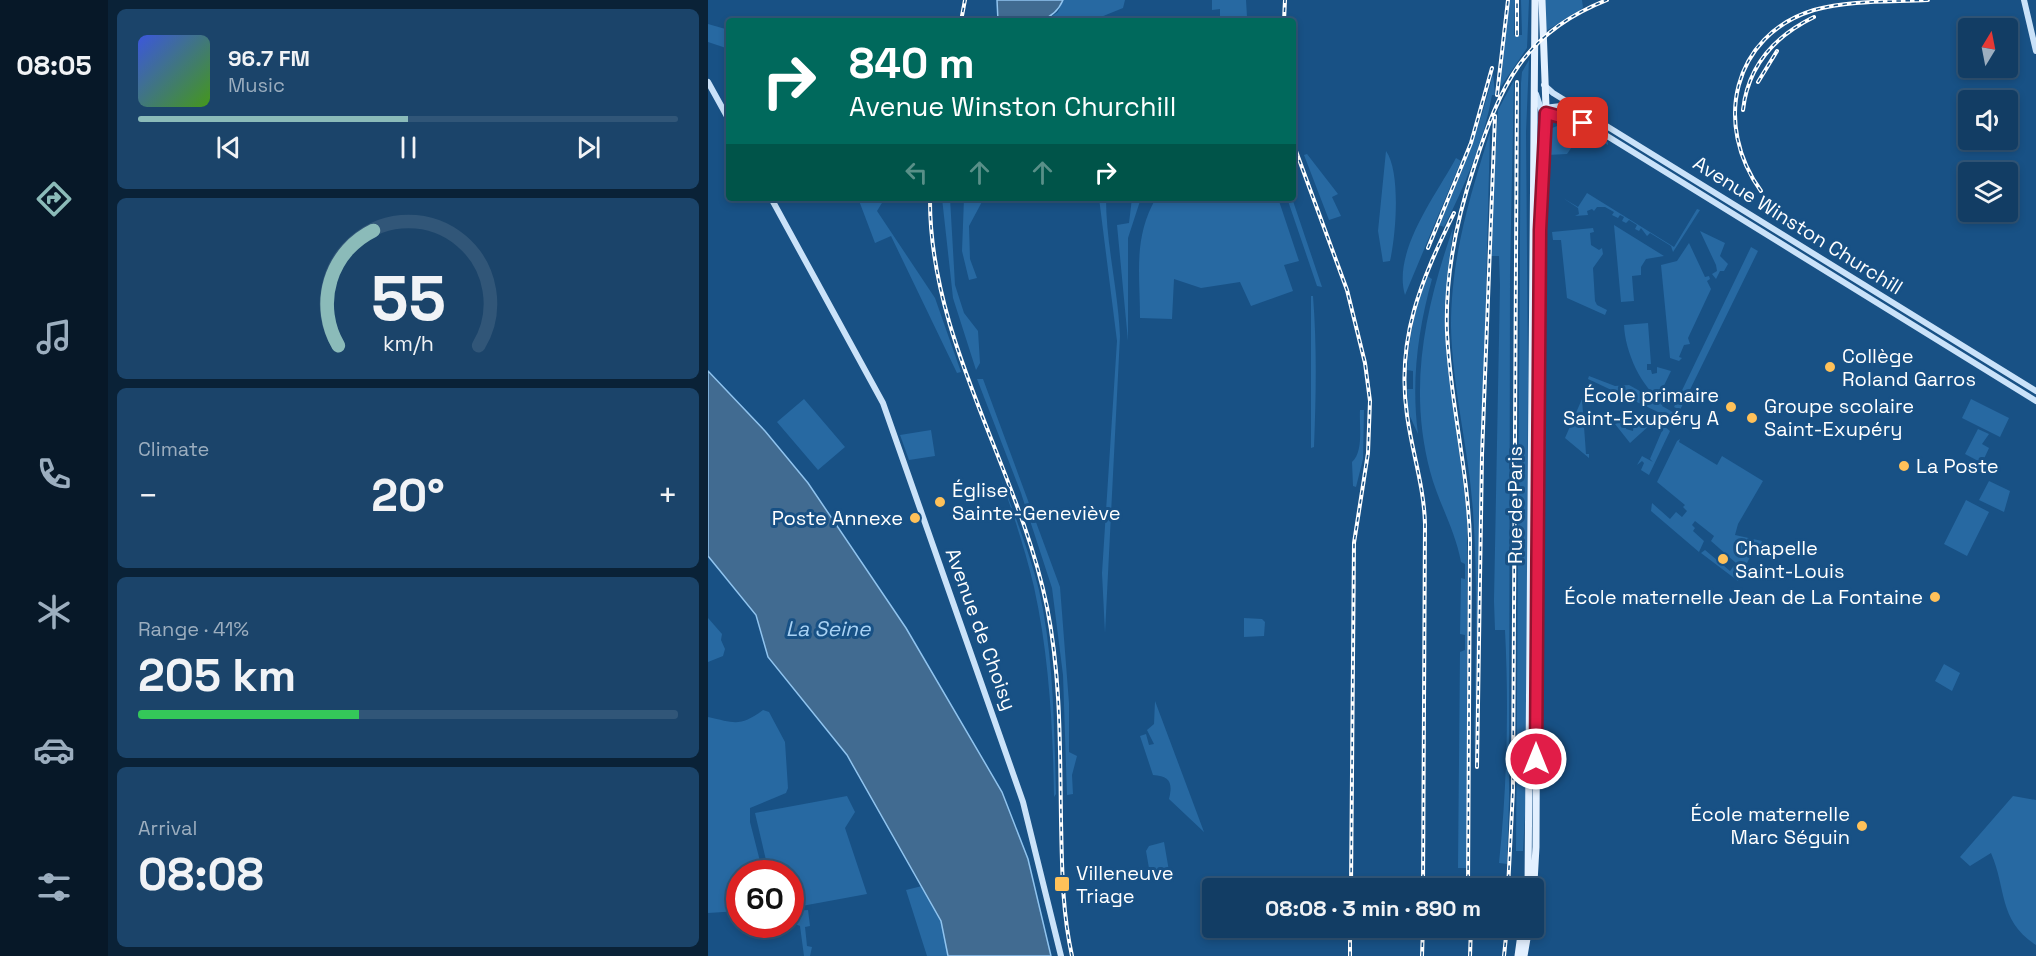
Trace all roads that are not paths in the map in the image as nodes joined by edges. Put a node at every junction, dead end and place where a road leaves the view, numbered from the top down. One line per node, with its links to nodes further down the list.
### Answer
1 (1535, 0): 7 (main road, Rue de Paris)
2 (1542, 0): 6 (main road, Rue de Paris)
3 (2024, 0): 4 (main road)
4 (2036, 51)
5 (708, 82): 9 (main road)
6 (1544, 84): 8 (main road, Rue de Paris); 11 (main road, Avenue Winston Churchill)
7 (1536, 93): 8 (main road); 10 (main road, Rue de Paris)
8 (1545, 113): 10 (main road); 11 (main road); 14 (main road, Avenue Winston Churchill); 16 (main road, Rue de Paris)
9 (726, 115)
10 (1534, 122): 15 (main road, Rue de Paris)
11 (1607, 127): 13 (main road, Avenue Winston Churchill)
12 (773, 201): 19 (main road, Avenue de Choisy)
13 (2036, 391)
14 (2036, 401)
15 (1528, 878)
16 (1534, 878)
17 (1520, 938): 20 (main road)
18 (1527, 938): 21 (main road)
19 (1061, 956)
20 (1518, 956)
21 (1524, 956)

